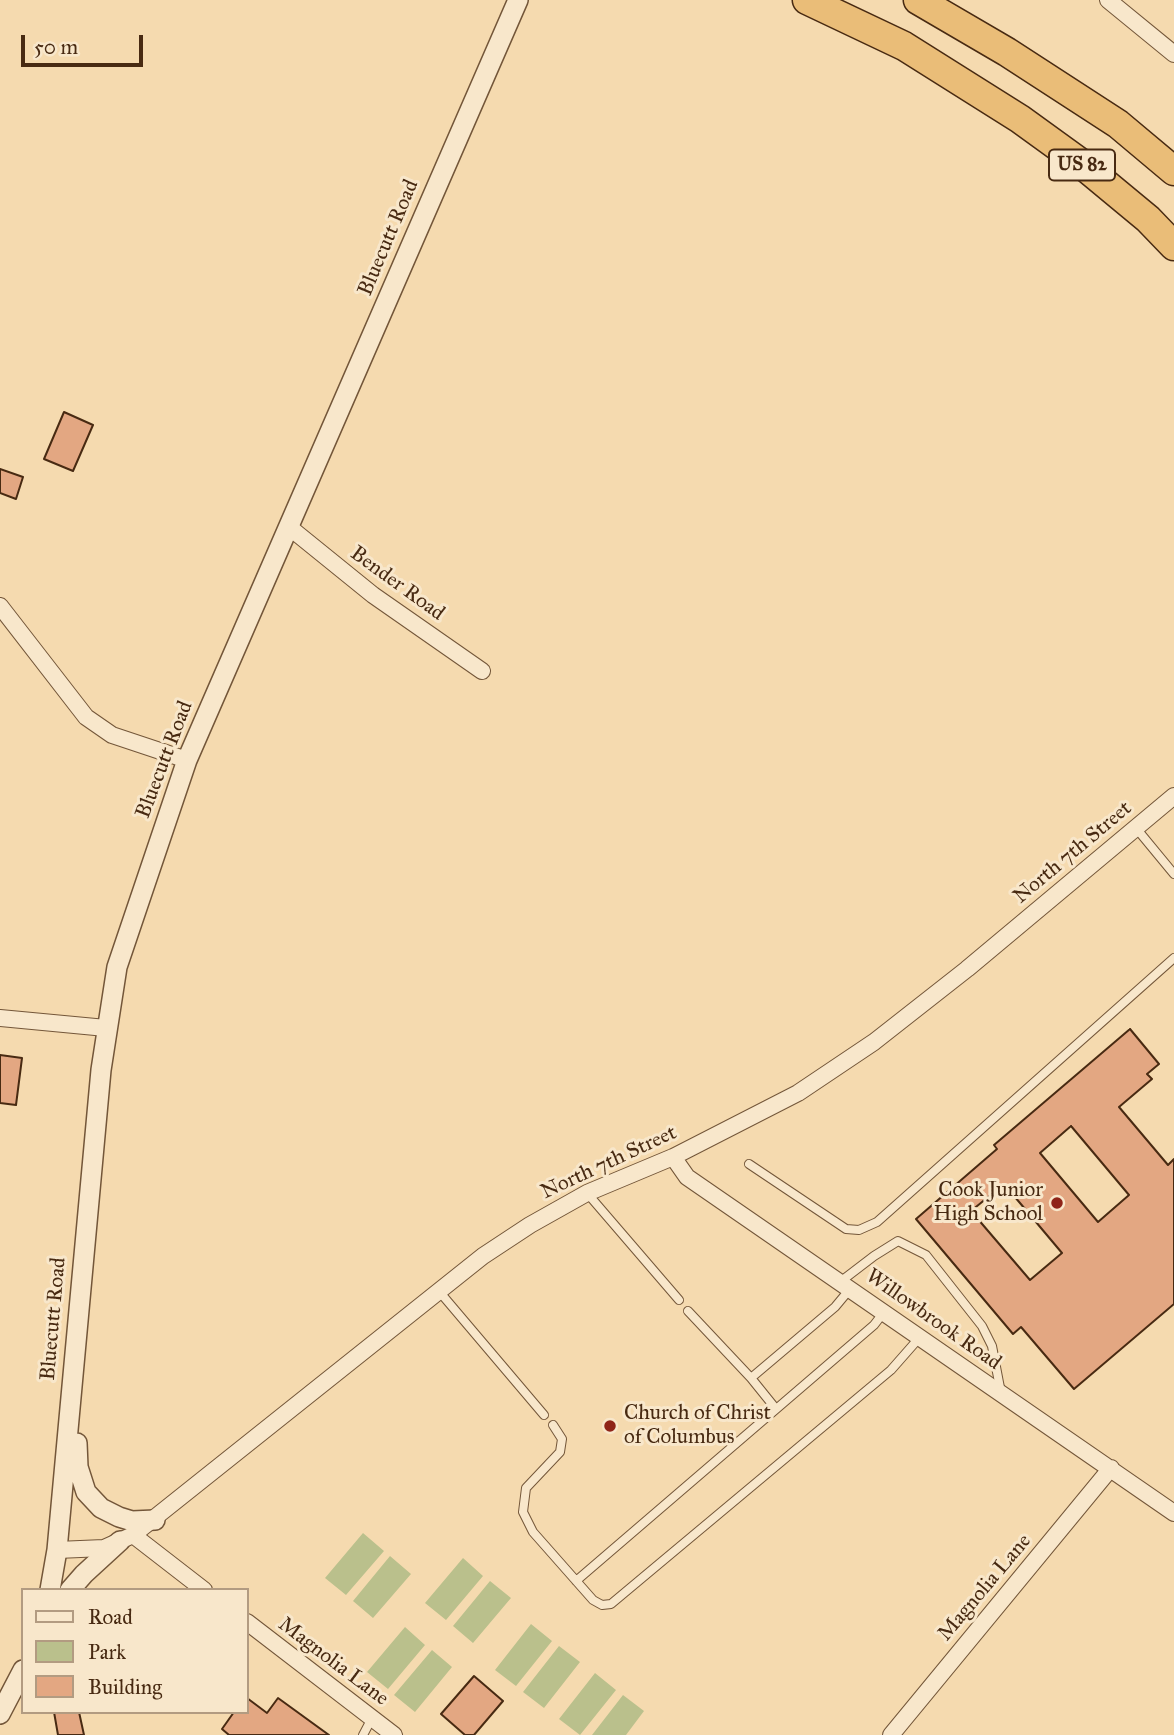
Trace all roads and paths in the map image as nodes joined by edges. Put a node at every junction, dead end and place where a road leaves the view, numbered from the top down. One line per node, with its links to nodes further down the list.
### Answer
1 (518, 0): 8 (street, Bluecutt Road)
2 (807, 0): 7 (highway, US 82)
3 (918, 0): 6 (highway, US 82)
4 (1108, 0): 5 (street)
5 (1174, 54)
6 (1174, 171)
7 (1174, 246)
8 (289, 527): 10 (street, Bender Road); 11 (street, Bluecutt Road)
9 (0, 606): 11 (street)
10 (482, 671)
11 (187, 760): 17 (street, Bluecutt Road)
12 (1174, 796): 13 (street, North 7th Street)
13 (1136, 828): 14 (lane); 18 (street, North 7th Street)
14 (1174, 874)
15 (1174, 958): 19 (lane)
16 (0, 1018): 17 (street)
17 (106, 1028): 27 (street, Bluecutt Road)
18 (673, 1157): 20 (street, North 7th Street); 21 (street, Willowbrook Road)
19 (749, 1164)
20 (587, 1193): 22 (street, North 7th Street); 23 (lane)
21 (845, 1286): 25 (street, Willowbrook Road); 28 (lane); 29 (lane)
22 (438, 1290): 31 (lane); 35 (street, North 7th Street)
23 (679, 1300)
24 (688, 1311): 28 (lane)
25 (884, 1312): 26 (street, Willowbrook Road); 30 (lane)
26 (920, 1337): 29 (street, Willowbrook Road); 38 (lane)
27 (73, 1361): 35 (street); 37 (street, Bluecutt Road)
28 (751, 1378): 30 (lane)
29 (1001, 1393): 33 (street, Willowbrook Road)
30 (776, 1409): 38 (lane)
31 (544, 1415)
32 (553, 1425): 38 (lane)
33 (1111, 1468): 34 (street, Willowbrook Road); 48 (street, Magnolia Lane)
34 (1174, 1513)
35 (155, 1520): 36 (street, North 7th Street)
36 (127, 1538): 37 (street, North 7th Street); 40 (street); 41 (street)
37 (57, 1550): 39 (street, Bluecutt Road)
38 (576, 1581)
39 (50, 1588)
40 (73, 1588)
41 (201, 1588)
42 (248, 1623): 45 (street, Magnolia Lane)
43 (21, 1674): 44 (street)
44 (0, 1714)
45 (372, 1718): 46 (lane); 47 (street, Magnolia Lane)
46 (362, 1735)
47 (394, 1735)
48 (891, 1735)

